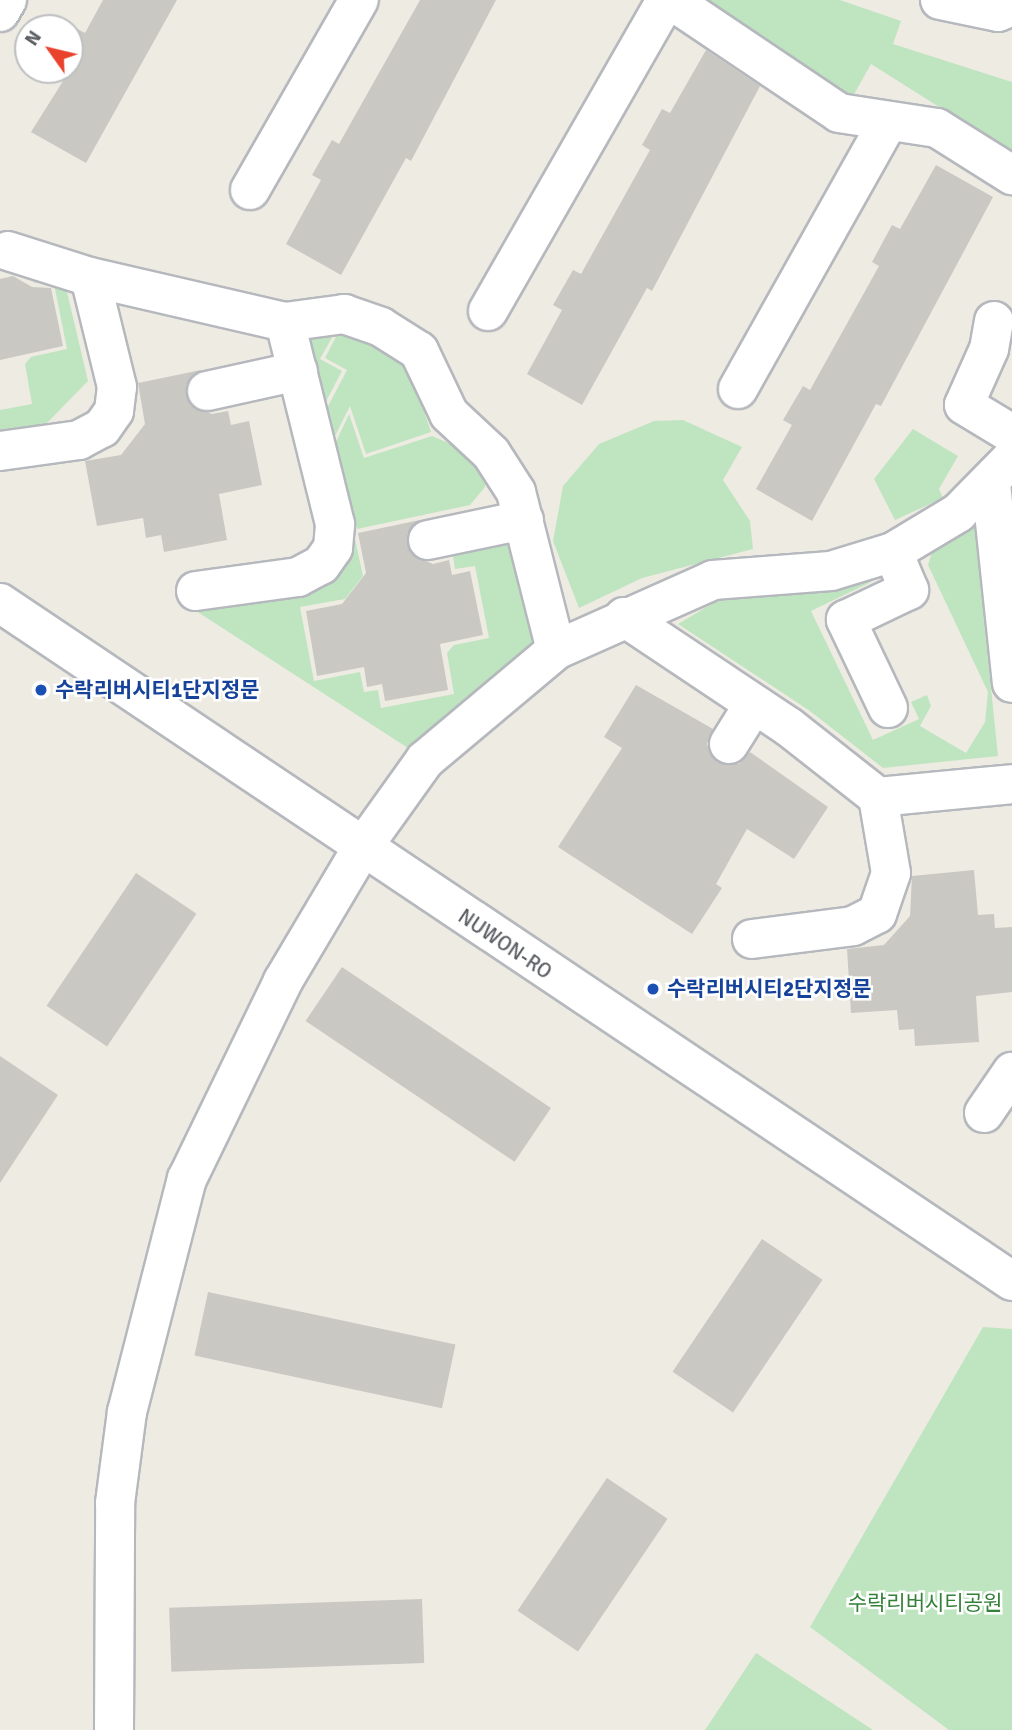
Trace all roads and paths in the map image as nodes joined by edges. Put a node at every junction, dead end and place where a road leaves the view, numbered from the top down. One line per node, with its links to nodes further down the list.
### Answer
1 (7, 0): 7 (street)
2 (359, 0): 10 (street)
3 (666, 0): 13 (street)
4 (671, 0): 8 (street)
5 (940, 0): 6 (street)
6 (1012, 6)
7 (0, 12)
8 (888, 122): 9 (street); 17 (street)
9 (1012, 175)
10 (250, 190)
11 (8, 251): 12 (street)
12 (90, 277): 15 (street); 20 (street)
13 (488, 311)
14 (994, 321): 19 (street)
15 (285, 322): 16 (street); 22 (street)
16 (298, 372): 18 (street); 25 (street)
17 (738, 389)
18 (207, 391)
19 (1012, 434)
20 (0, 451)
21 (1002, 471): 24 (street); 29 (street)
22 (524, 520): 23 (street); 28 (street)
23 (428, 540)
24 (893, 552): 27 (street); 31 (street)
25 (197, 591)
26 (0, 603): 35 (street, NUWON-RO)
27 (624, 617): 28 (street); 30 (street)
28 (556, 650): 35 (street)
29 (1012, 683)
30 (754, 704): 32 (street); 34 (street)
31 (888, 708)
32 (729, 744)
33 (1012, 784): 34 (street)
34 (878, 797): 36 (street)
35 (362, 848): 39 (street, NUWON-RO); 40 (street)
36 (752, 939)
37 (1012, 1072): 38 (street)
38 (984, 1112)
39 (1012, 1281)
40 (114, 1730)

